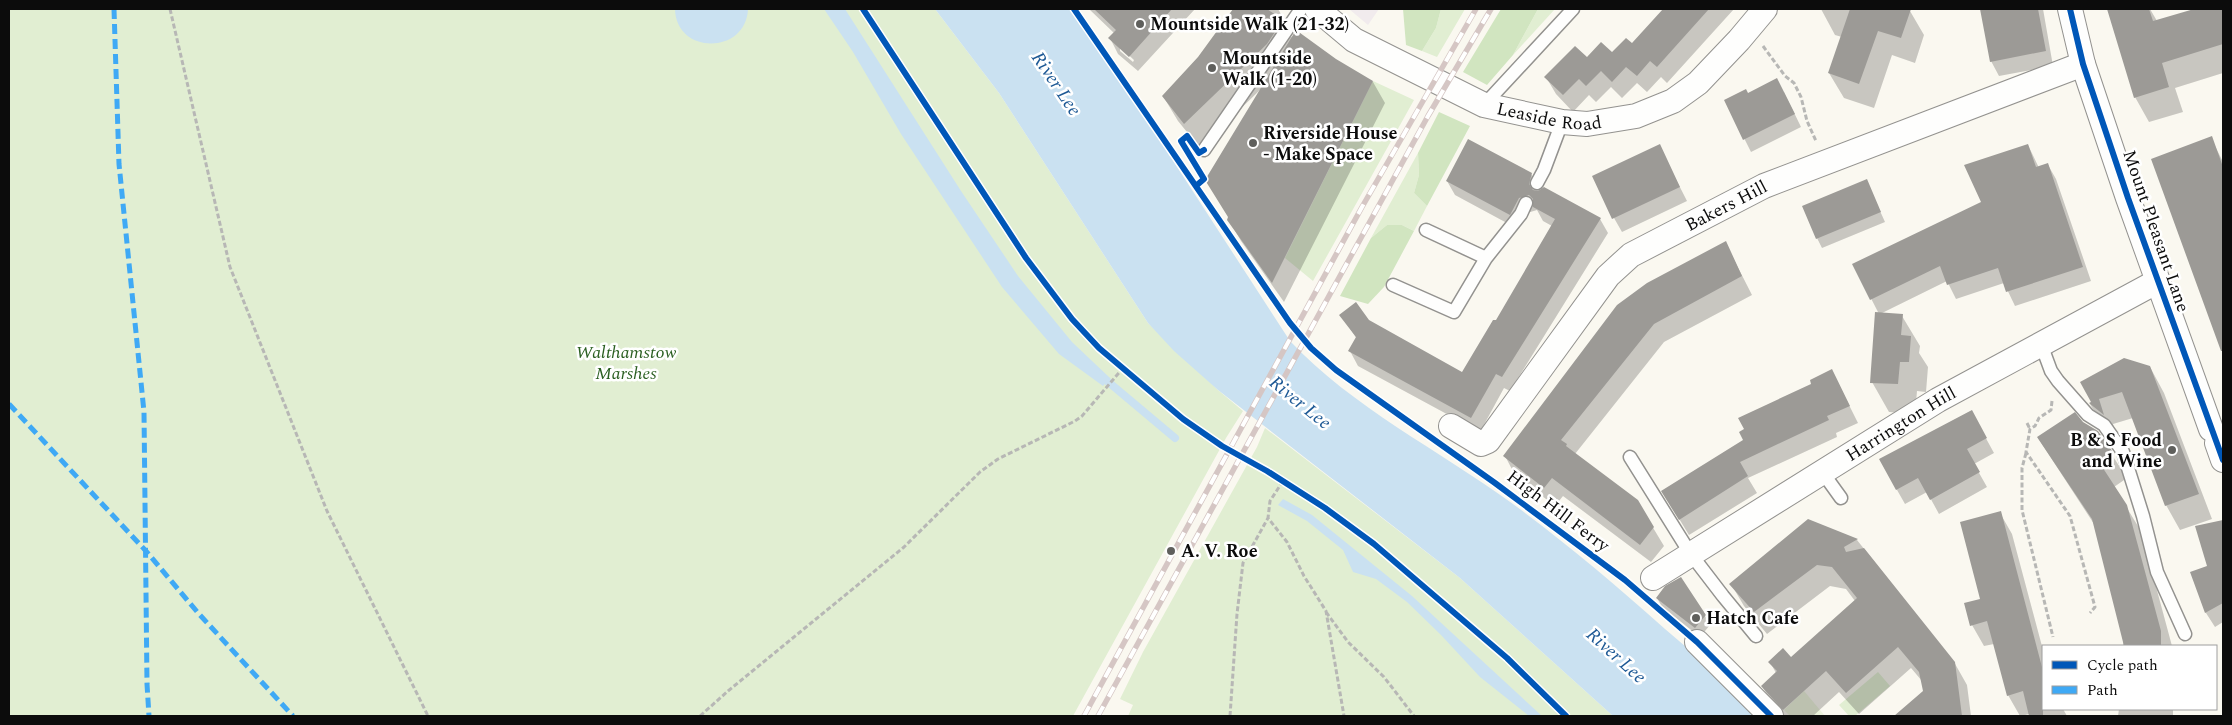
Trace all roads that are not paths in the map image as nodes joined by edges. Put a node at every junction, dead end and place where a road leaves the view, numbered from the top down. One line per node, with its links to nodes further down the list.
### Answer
1 (1301, 9): 9 (lane)
2 (1317, 9): 7 (street, Leaside Road)
3 (1574, 9): 7 (lane)
4 (1765, 9): 8 (street, Leaside Road)
5 (2070, 9): 6 (street, Mount Pleasant Lane)
6 (2083, 64): 14 (street, Mount Pleasant Lane); 17 (street, Bakers Hill)
7 (1484, 105): 8 (street, Leaside Road)
8 (1562, 122): 10 (lane)
9 (1204, 150)
10 (1537, 183)
11 (1526, 203): 13 (lane)
12 (1426, 230): 13 (lane)
13 (1486, 258): 15 (lane)
14 (2158, 281): 16 (street, Harrington Hill); 18 (street, Mount Pleasant Lane)
15 (1393, 285)
16 (2041, 344): 20 (street, Harrington Hill); 24 (lane)
17 (1451, 426)
18 (2217, 444)
19 (1630, 457): 22 (lane)
20 (1823, 472): 21 (lane); 22 (street, Harrington Hill)
21 (1842, 498)
22 (1690, 553): 23 (street, Harrington Hill); 25 (lane)
23 (1653, 578)
24 (2185, 634)
25 (1756, 636)
26 (1697, 642): 27 (street)
27 (1771, 716)

